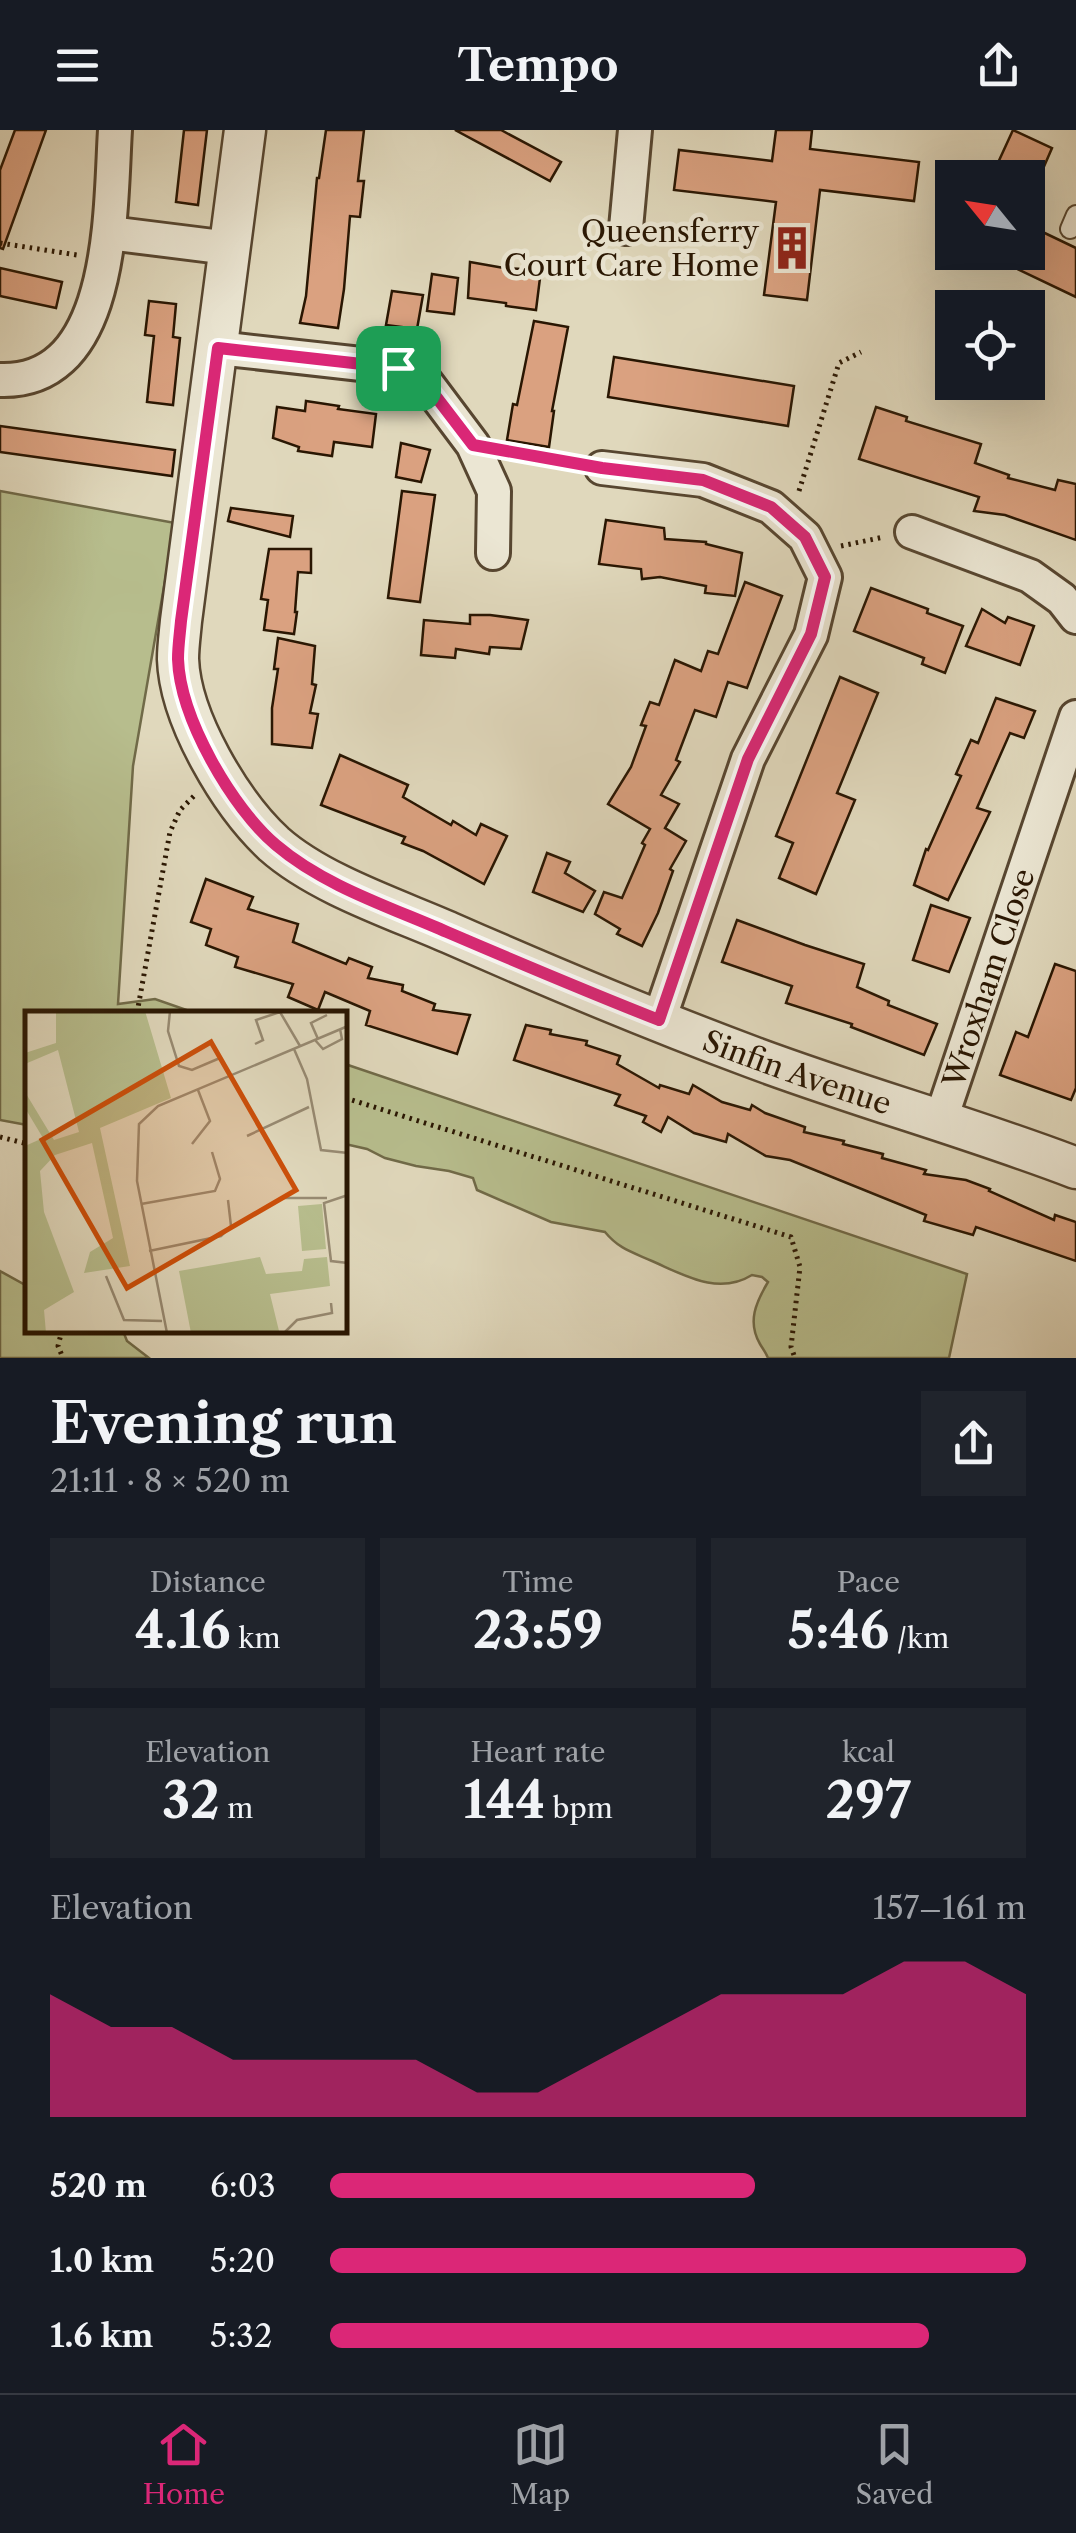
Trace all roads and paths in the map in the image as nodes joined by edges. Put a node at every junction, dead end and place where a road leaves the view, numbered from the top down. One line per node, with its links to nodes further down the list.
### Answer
1 (115, 130): 6 (street)
2 (245, 130): 7 (street, Sinfin Avenue)
3 (635, 130): 4 (street)
4 (626, 228)
5 (0, 243): 6 (path)
6 (107, 246): 7 (street); 10 (street)
7 (229, 248): 8 (street, Sinfin Avenue)
8 (218, 348): 11 (street); 19 (street, Sinfin Avenue)
9 (861, 352): 13 (path)
10 (0, 380)
11 (473, 445): 12 (path); 16 (street)
12 (602, 468): 13 (street)
13 (789, 522): 15 (street)
14 (912, 532): 15 (path); 17 (street)
15 (812, 551): 21 (street)
16 (493, 553)
17 (1076, 617)
18 (1076, 717): 23 (street, Wroxham Close)
19 (220, 774): 20 (path); 21 (street, Sinfin Avenue)
20 (138, 1011)
21 (659, 1020): 23 (street, Sinfin Avenue)
22 (348, 1099): 31 (path)
23 (940, 1122): 26 (street, Sinfin Avenue)
24 (0, 1137): 25 (path)
25 (25, 1143)
26 (1076, 1168)
27 (61, 1333): 28 (path)
28 (58, 1346): 29 (path); 30 (path)
29 (54, 1358)
30 (63, 1358)
31 (795, 1358)

